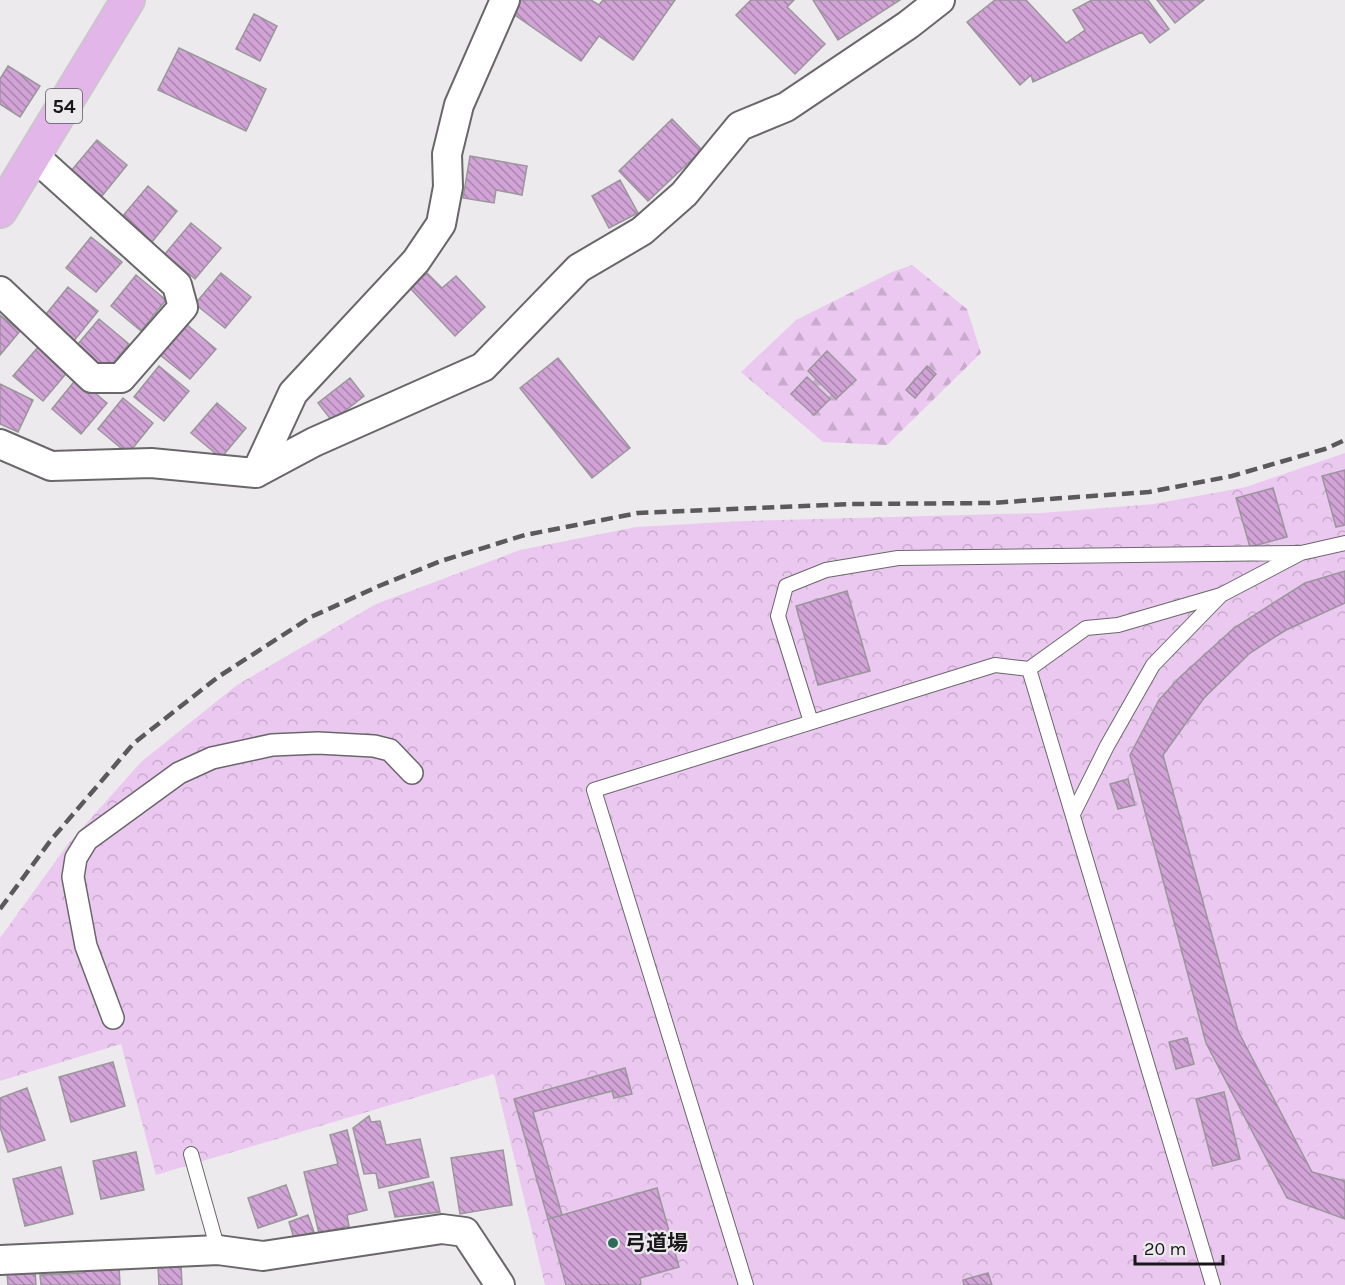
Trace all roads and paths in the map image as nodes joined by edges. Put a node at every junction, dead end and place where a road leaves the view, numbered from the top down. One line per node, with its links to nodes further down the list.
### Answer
1 (128, 0): 4 (main road, 54)
2 (505, 0): 8 (street)
3 (940, 0): 8 (street)
4 (34, 156): 5 (main road, 54); 6 (street)
5 (0, 211)
6 (0, 291)
7 (0, 444): 8 (street)
8 (255, 473)
9 (1345, 543): 10 (lane)
10 (1301, 553): 11 (lane); 13 (lane)
11 (1221, 595): 12 (lane); 15 (lane)
12 (1029, 669): 13 (lane); 15 (lane)
13 (811, 722): 21 (lane)
14 (412, 773): 16 (street)
15 (1073, 814): 22 (lane)
16 (113, 1018)
17 (191, 1154): 18 (lane)
18 (218, 1250): 19 (street); 20 (street)
19 (0, 1260)
20 (500, 1285)
21 (746, 1285)
22 (1214, 1285)

